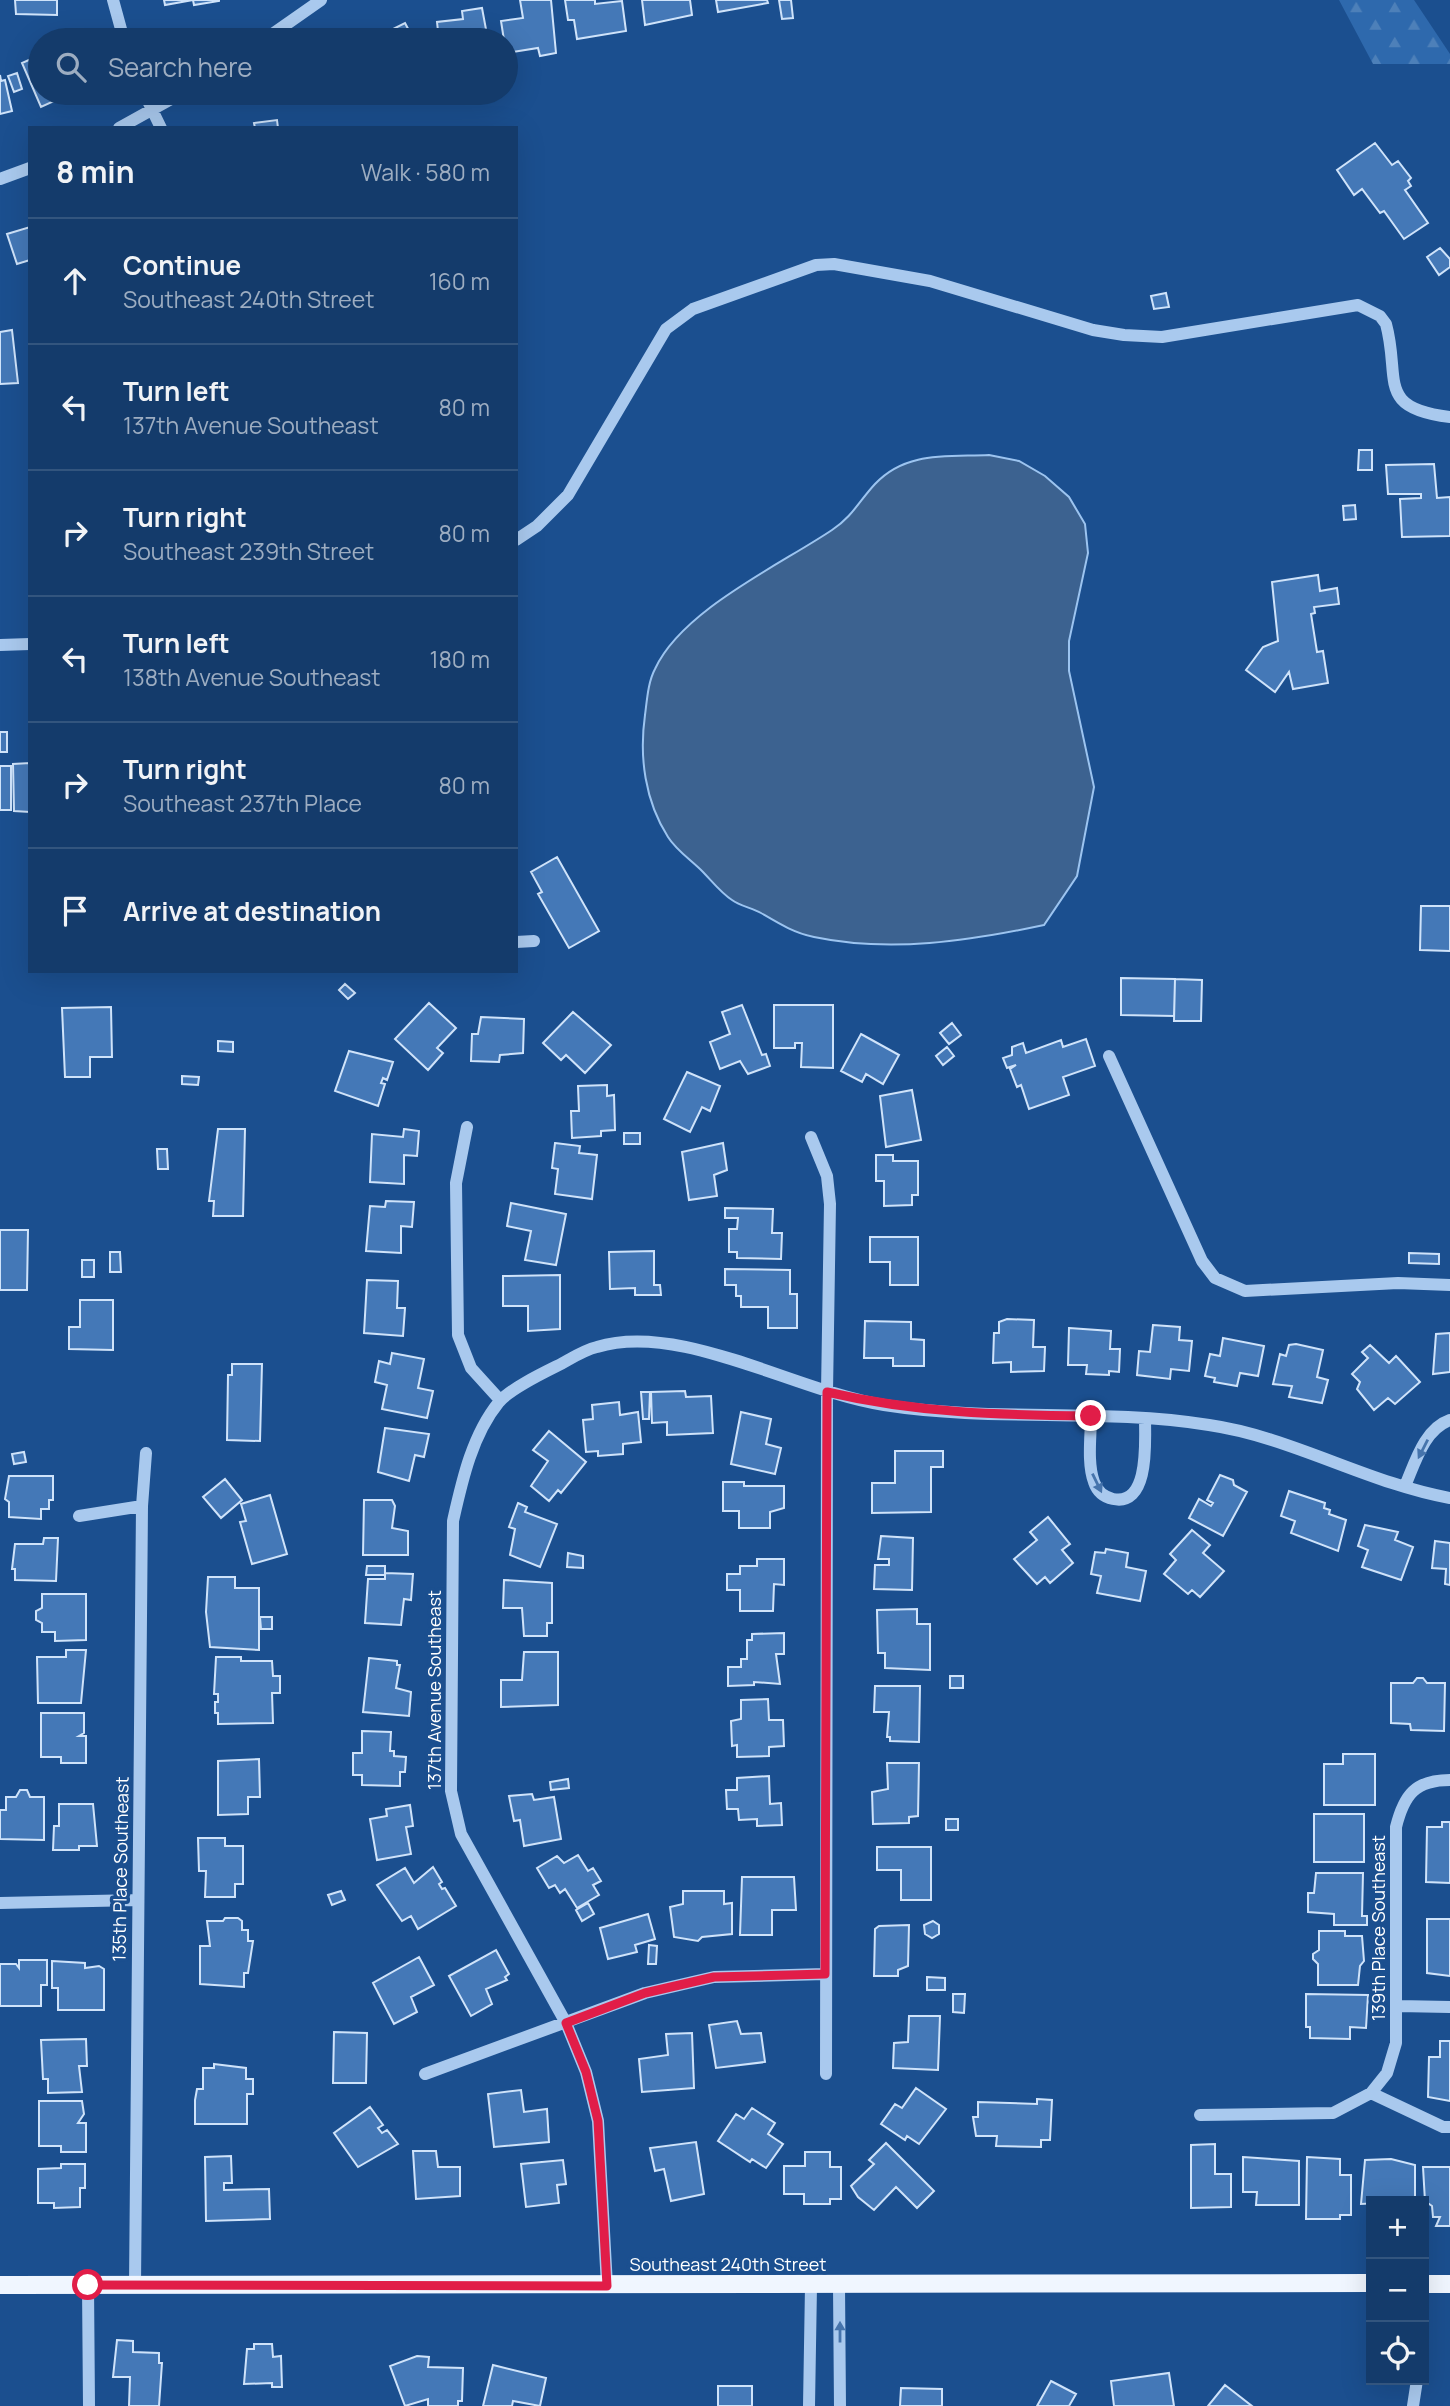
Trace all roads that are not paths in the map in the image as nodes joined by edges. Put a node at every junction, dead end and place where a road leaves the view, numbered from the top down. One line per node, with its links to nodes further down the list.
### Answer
1 (113, 0): 3 (street)
2 (321, 0): 4 (street)
3 (121, 28)
4 (281, 28)
5 (148, 105): 7 (street)
6 (163, 105): 7 (street)
7 (151, 113): 8 (street); 9 (street)
8 (123, 126)
9 (160, 126)
10 (28, 169): 11 (street)
11 (0, 179)
12 (1450, 417): 13 (street)
13 (518, 539)
14 (28, 644): 15 (street)
15 (0, 645)
16 (534, 941): 17 (street)
17 (518, 942)
18 (1109, 1056): 21 (street)
19 (467, 1127): 23 (street)
20 (811, 1137): 22 (street)
21 (1450, 1285)
22 (827, 1392): 23 (street); 24 (street); 35 (street)
23 (500, 1401): 38 (street, 137th Avenue Southeast)
24 (1091, 1416): 25 (street); 25 (street, one-way to 25)
25 (1145, 1419): 28 (street)
26 (1450, 1420): 28 (street, one-way to 28)
27 (146, 1453): 30 (street, 135th Place Southeast)
28 (1405, 1486): 29 (street)
29 (1450, 1498)
30 (142, 1506): 31 (street); 33 (street, 135th Place Southeast)
31 (79, 1516)
32 (1446, 1780): 36 (street, 139th Place Southeast)
33 (138, 1900): 34 (street); 49 (street, 135th Place Southeast)
34 (0, 1903)
35 (825, 1974): 38 (street); 40 (street)
36 (1398, 2006): 37 (street); 41 (street, 139th Place Southeast)
37 (1450, 2007)
38 (566, 2023): 39 (street); 50 (street, 137th Avenue Southeast)
39 (425, 2074)
40 (825, 2074)
41 (1371, 2093): 42 (street); 43 (street)
42 (1200, 2115)
43 (1450, 2127)
44 (1366, 2283): 52 (main road, Southeast 240th Street)
45 (1429, 2284): 46 (main road)
46 (1450, 2284)
47 (0, 2285): 48 (main road, Southeast 240th Street)
48 (88, 2285): 49 (main road, Southeast 240th Street); 54 (street)
49 (135, 2285): 50 (main road, Southeast 240th Street)
50 (607, 2286): 51 (main road, Southeast 240th Street)
51 (811, 2286): 52 (main road, Southeast 240th Street); 55 (street)
52 (839, 2286): 56 (street, one-way to 52)
53 (1416, 2385): 57 (street)
54 (89, 2406)
55 (810, 2406)
56 (840, 2406)
57 (1413, 2406)

